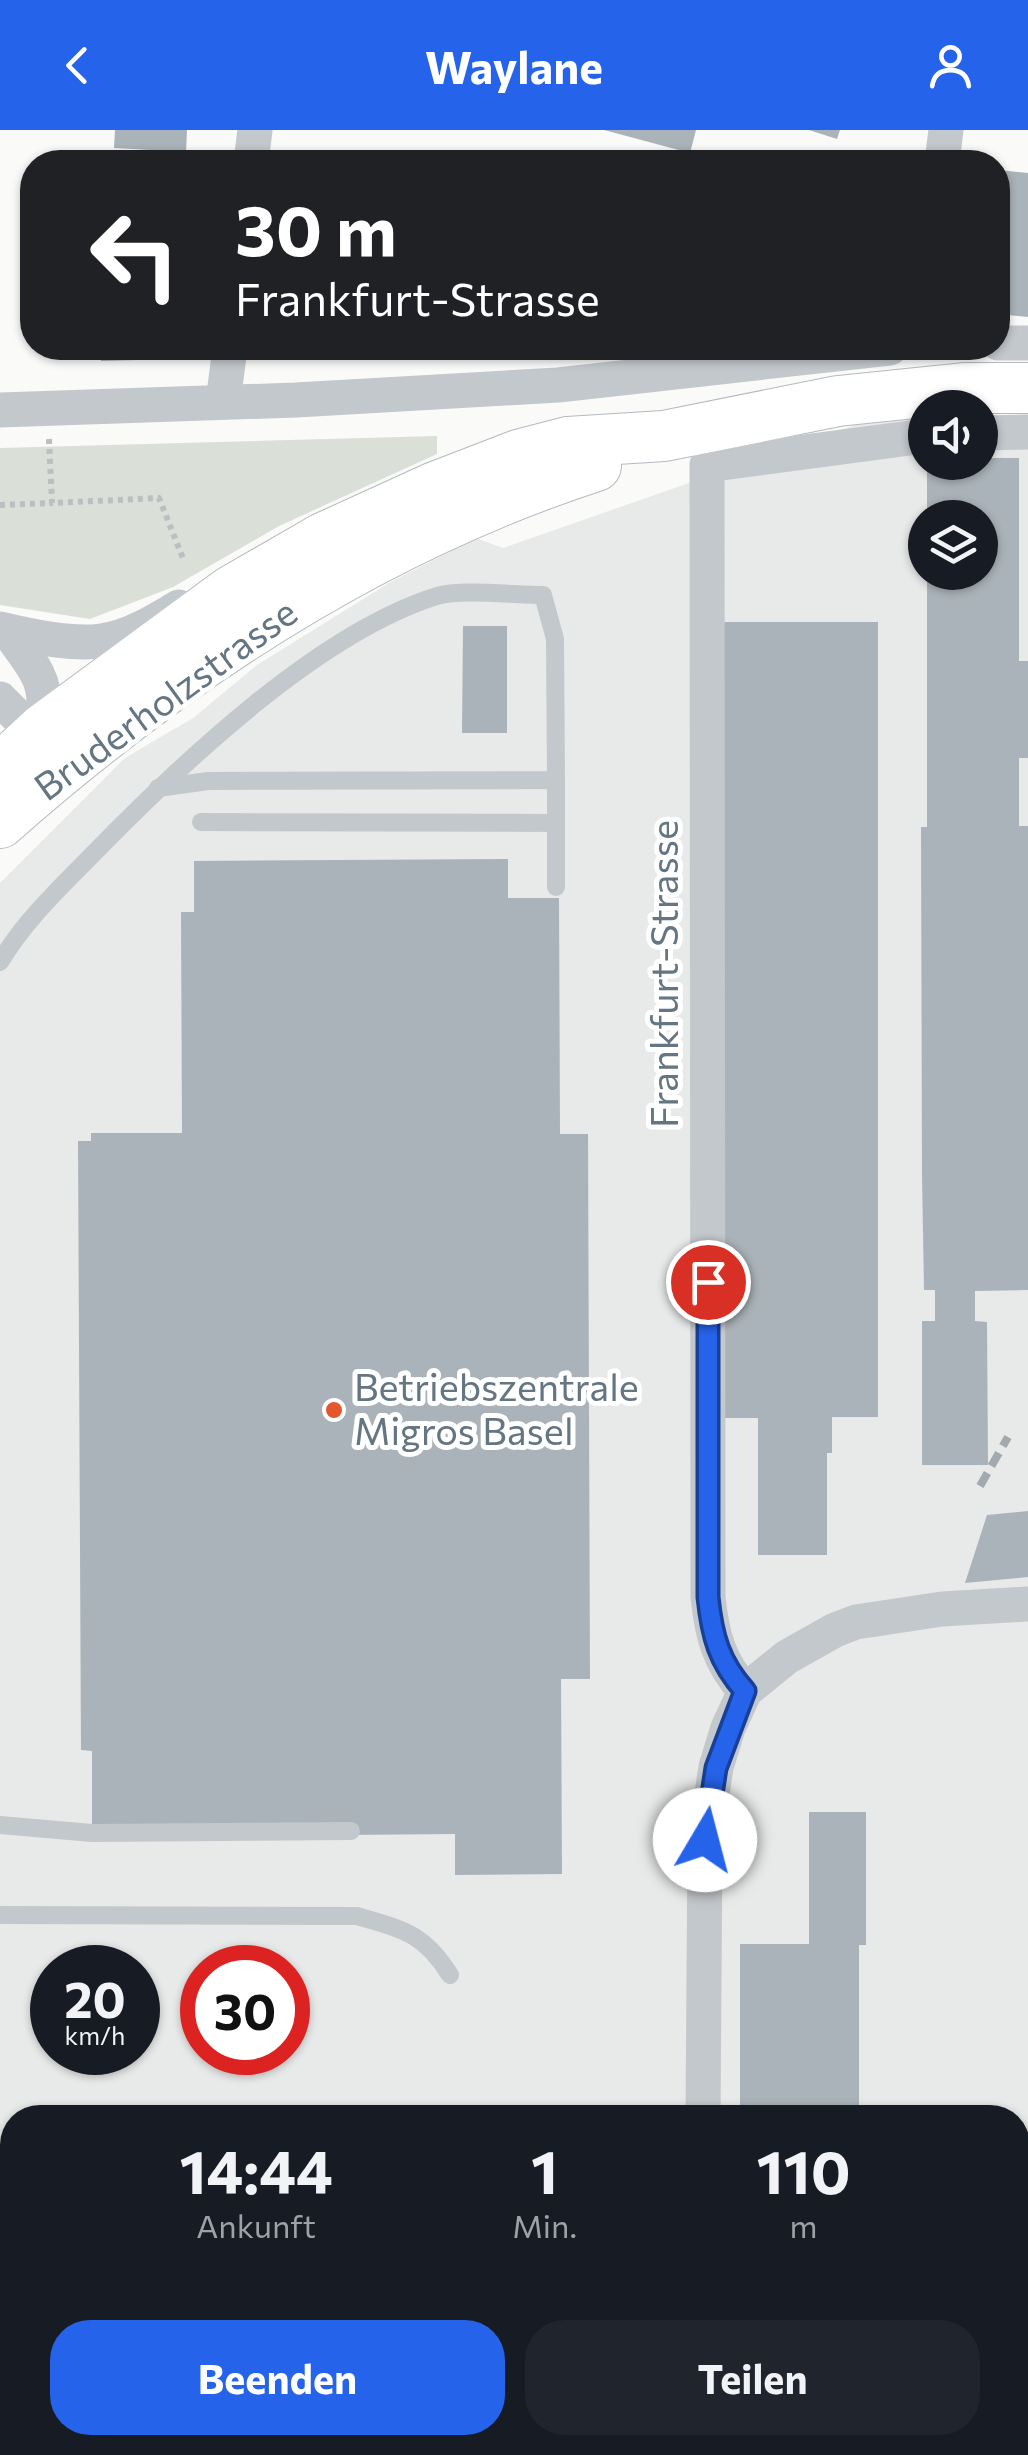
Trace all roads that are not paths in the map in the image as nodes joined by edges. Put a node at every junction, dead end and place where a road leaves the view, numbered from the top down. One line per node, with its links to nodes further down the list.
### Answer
1 (228, 360): 4 (street)
2 (785, 360): 4 (street)
3 (1028, 388): 8 (main road, Bruderholzstrasse)
4 (223, 402): 5 (street)
5 (0, 410)
6 (1028, 432): 7 (street)
7 (998, 433)
8 (664, 436): 10 (main road, Bruderholzstrasse); 14 (main road, Bruderholzstrasse)
9 (908, 438): 23 (street, Frankfurt-Strasse)
10 (231, 591): 11 (street); 13 (main road, Bruderholzstrasse)
11 (4, 630): 13 (street)
12 (0, 699): 13 (street)
13 (43, 729): 14 (lane); 17 (main road, Bruderholzstrasse)
14 (100, 740): 17 (main road, Bruderholzstrasse)
15 (556, 780): 16 (lane); 16 (lane); 19 (lane)
16 (158, 788): 21 (lane)
17 (12, 795)
18 (201, 822): 19 (lane)
19 (556, 824): 20 (lane)
20 (556, 887)
21 (0, 962)
22 (1028, 1604): 23 (street)
23 (745, 1691): 28 (street)
24 (0, 1826): 25 (lane)
25 (351, 1831)
26 (0, 1915): 27 (lane)
27 (450, 1975)
28 (703, 2105)

